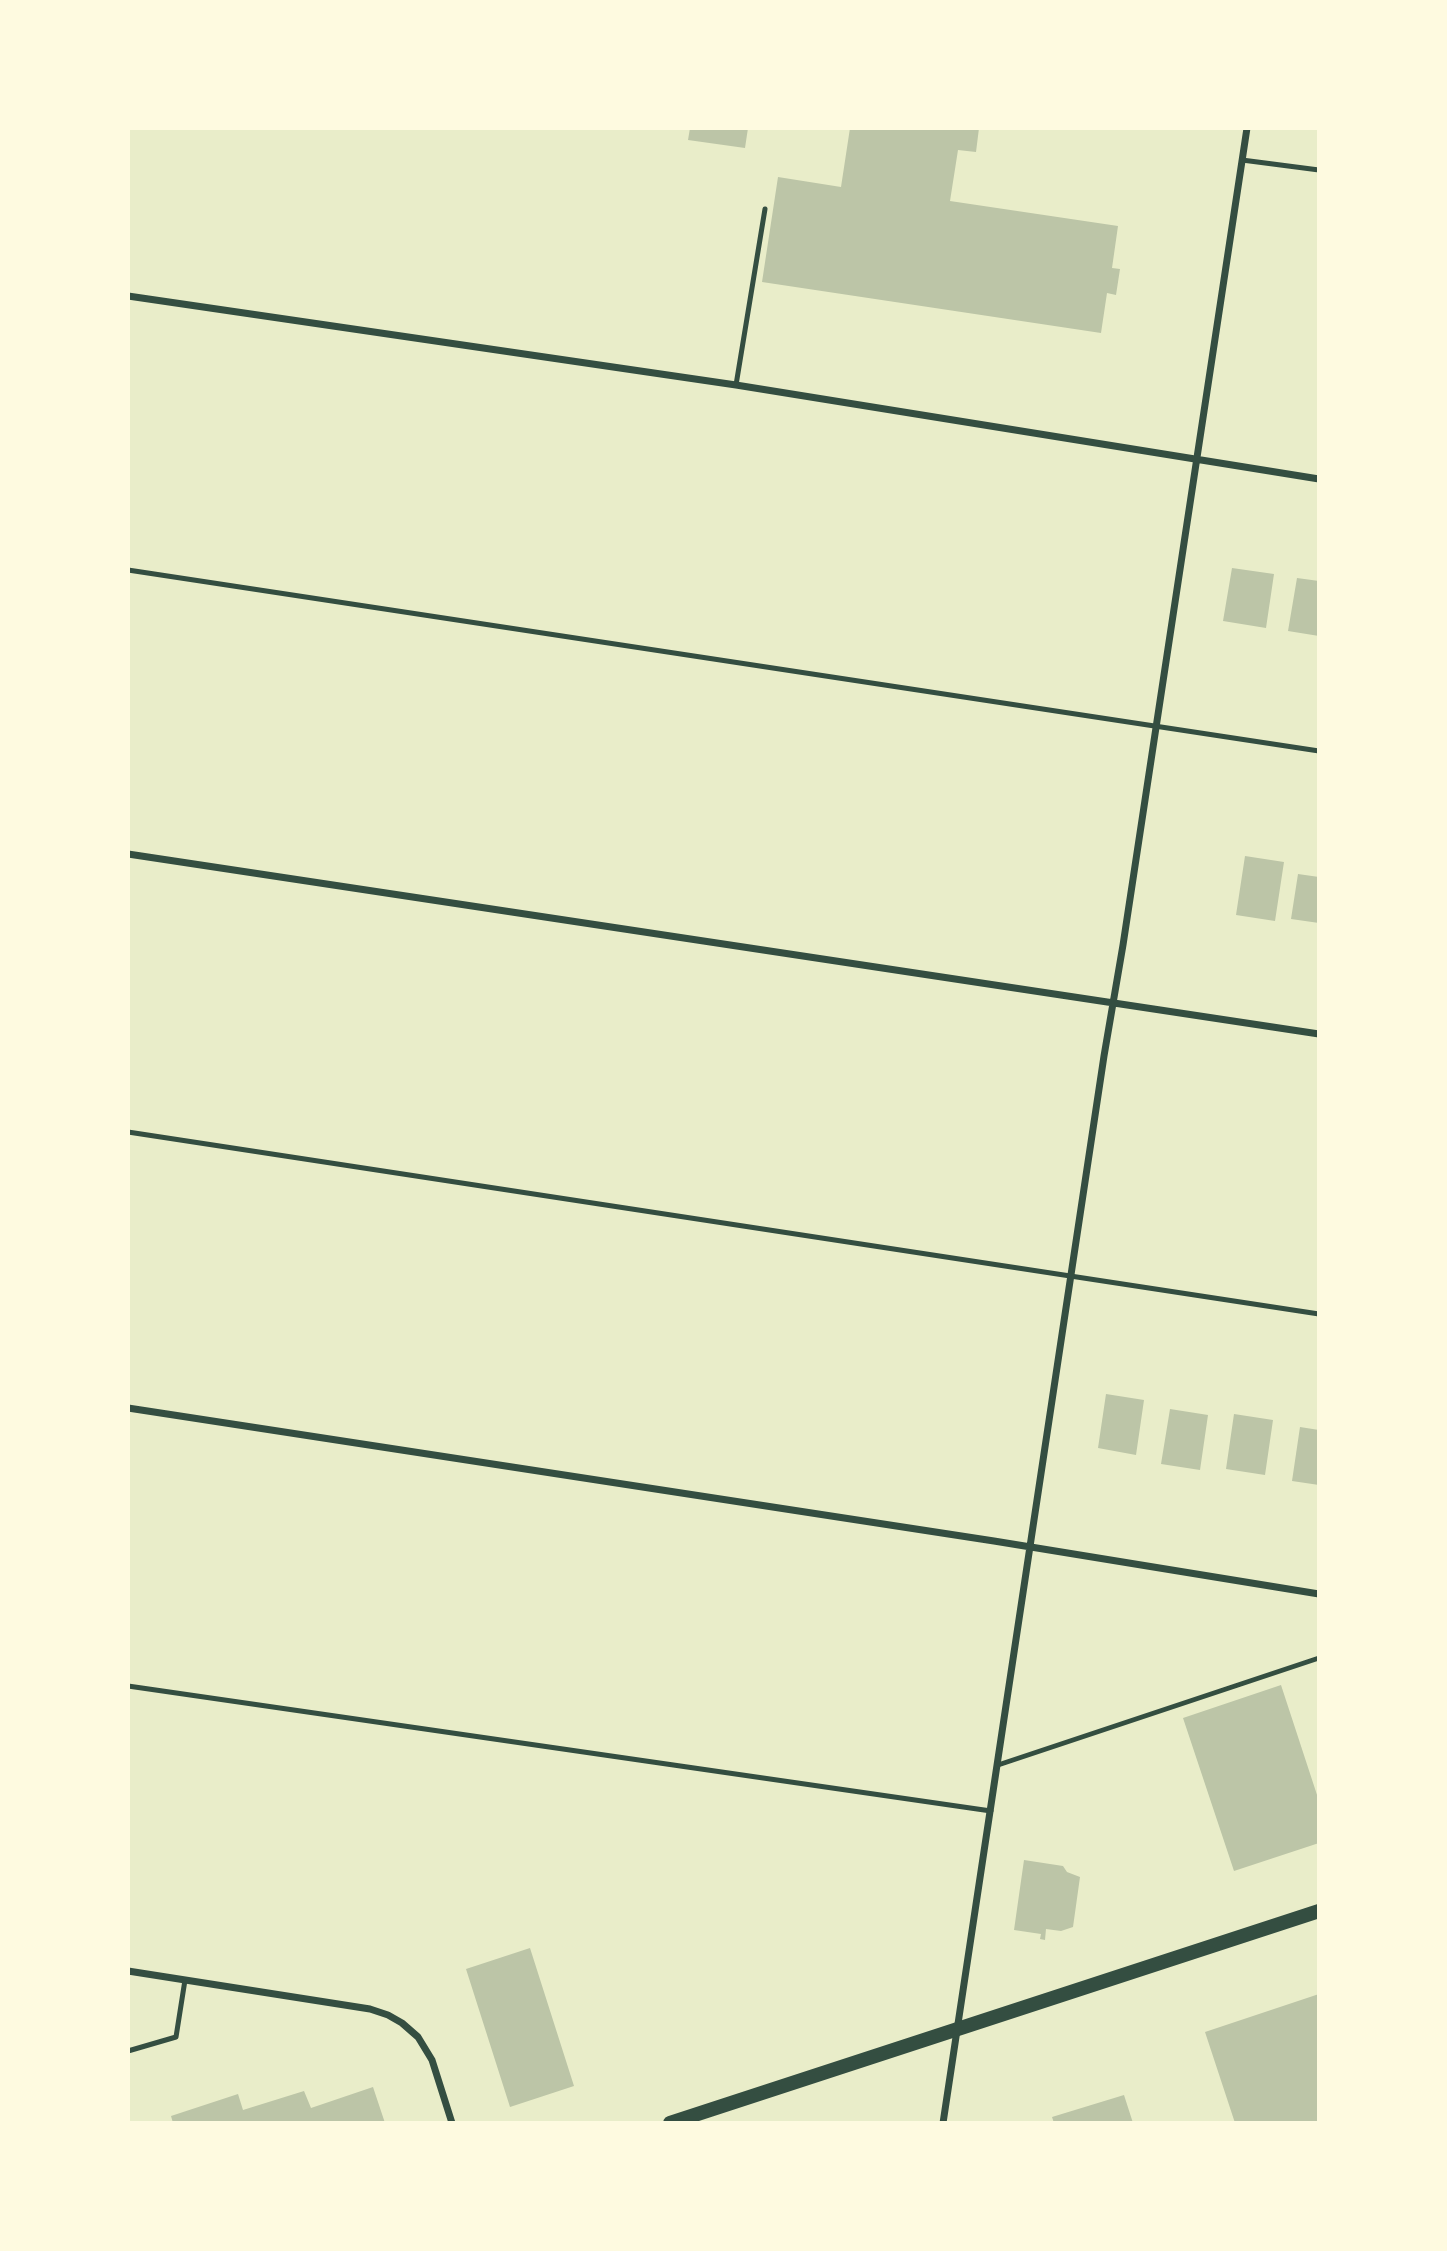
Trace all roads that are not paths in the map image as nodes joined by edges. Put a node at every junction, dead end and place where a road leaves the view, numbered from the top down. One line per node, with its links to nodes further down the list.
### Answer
1 (1247, 128): 2 (street)
2 (1242, 160): 3 (lane); 7 (street)
3 (1319, 170)
4 (765, 209): 6 (lane)
5 (128, 296): 6 (street)
6 (736, 384): 7 (street)
7 (1197, 461): 8 (street); 10 (street)
8 (1319, 479)
9 (128, 570): 10 (lane)
10 (1156, 726): 11 (lane); 13 (street)
11 (1319, 751)
12 (128, 854): 13 (street)
13 (1112, 1002): 14 (street); 16 (street)
14 (1319, 1034)
15 (128, 1132): 16 (lane)
16 (1072, 1275): 17 (lane); 19 (street)
17 (1319, 1314)
18 (128, 1408): 19 (street)
19 (1031, 1547): 20 (street); 23 (street)
20 (1319, 1594)
21 (1319, 1658): 23 (lane)
22 (128, 1686): 24 (lane)
23 (998, 1765): 24 (street)
24 (991, 1811): 28 (street)
25 (1319, 1911): 28 (main road)
26 (128, 1971): 27 (street)
27 (185, 1980): 29 (lane); 30 (street)
28 (958, 2029): 31 (main road); 32 (street)
29 (128, 2051)
30 (452, 2123)
31 (670, 2123)
32 (943, 2123)

